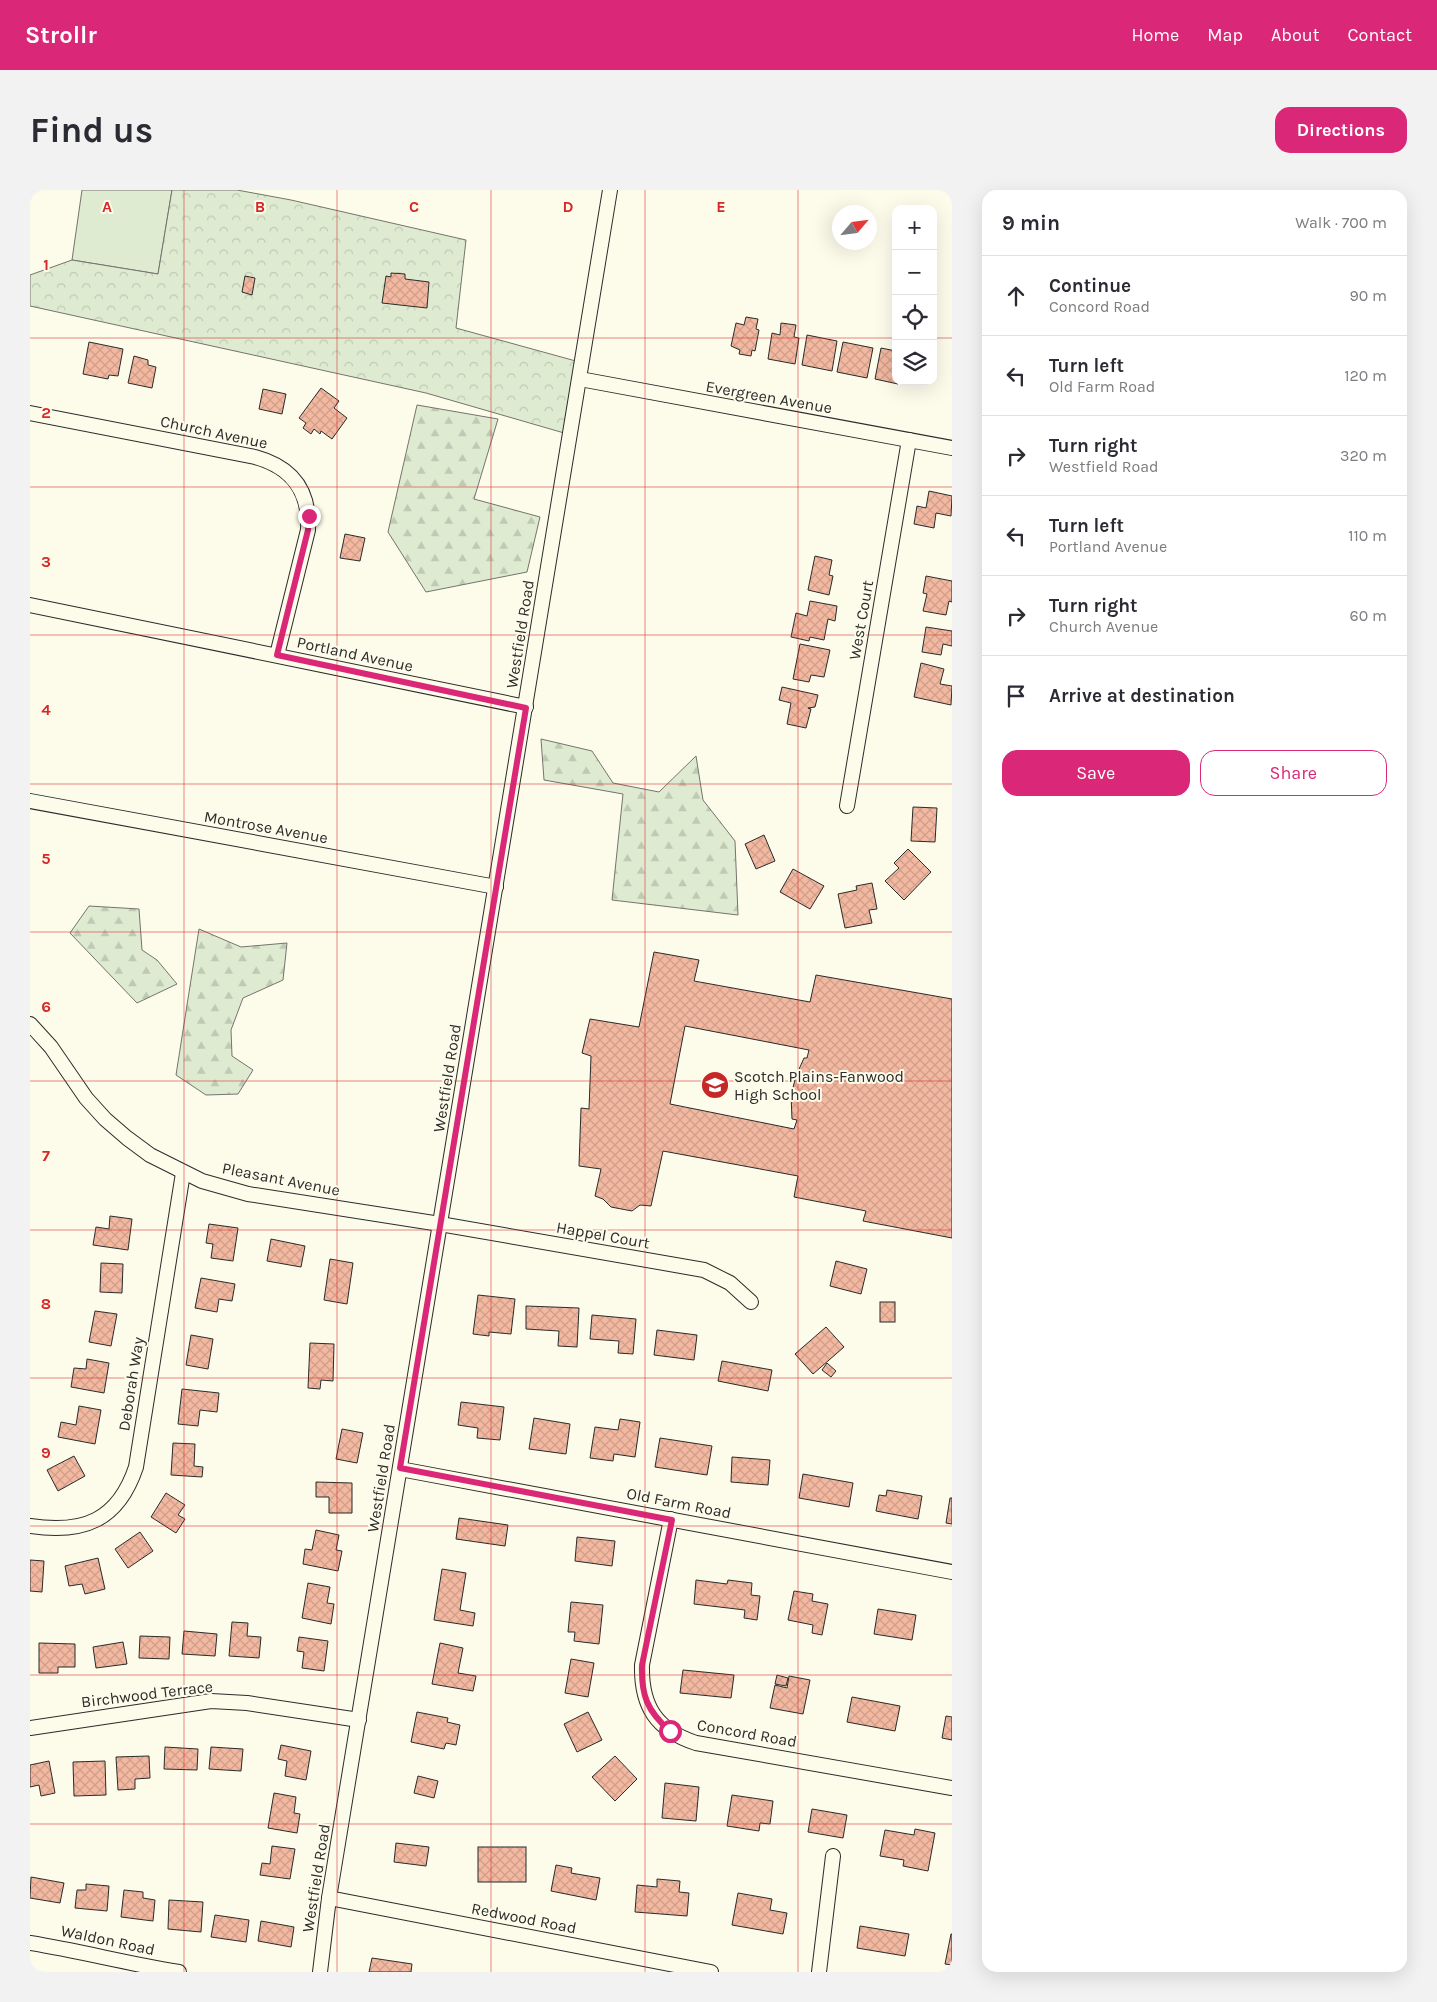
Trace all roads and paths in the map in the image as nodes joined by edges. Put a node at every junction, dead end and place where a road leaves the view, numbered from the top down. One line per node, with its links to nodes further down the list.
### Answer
1 (610, 190): 2 (street, Westfield Road)
2 (580, 380): 4 (street, Evergreen Avenue); 8 (street, Westfield Road)
3 (30, 413): 7 (street, Church Avenue)
4 (909, 440): 5 (street, Evergreen Avenue); 10 (street, West Court)
5 (952, 448)
6 (30, 605): 7 (street, Portland Avenue)
7 (277, 655): 8 (street, Portland Avenue)
8 (526, 708): 11 (street, Westfield Road)
9 (30, 802): 11 (street, Montrose Avenue)
10 (847, 806)
11 (496, 888): 14 (street, Westfield Road)
12 (30, 1024): 13 (street, Pleasant Avenue)
13 (182, 1173): 14 (street, Pleasant Avenue); 18 (street, Deborah Way)
14 (440, 1224): 15 (street, Happel Court); 16 (street, Westfield Road)
15 (750, 1302)
16 (400, 1468): 17 (street, Old Farm Road); 20 (street, Westfield Road)
17 (672, 1520): 19 (street, Old Farm Road); 22 (street, Concord Road)
18 (30, 1526)
19 (952, 1572)
20 (359, 1720): 21 (street, Birchwood Terrace); 24 (street, Westfield Road)
21 (30, 1728)
22 (952, 1788)
23 (833, 1856): 29 (street)
24 (330, 1898): 27 (street, Westfield Road); 28 (street, Redwood Road)
25 (30, 1943): 26 (street, Waldon Road)
26 (179, 1972)
27 (320, 1972)
28 (711, 1972)
29 (819, 1972)

